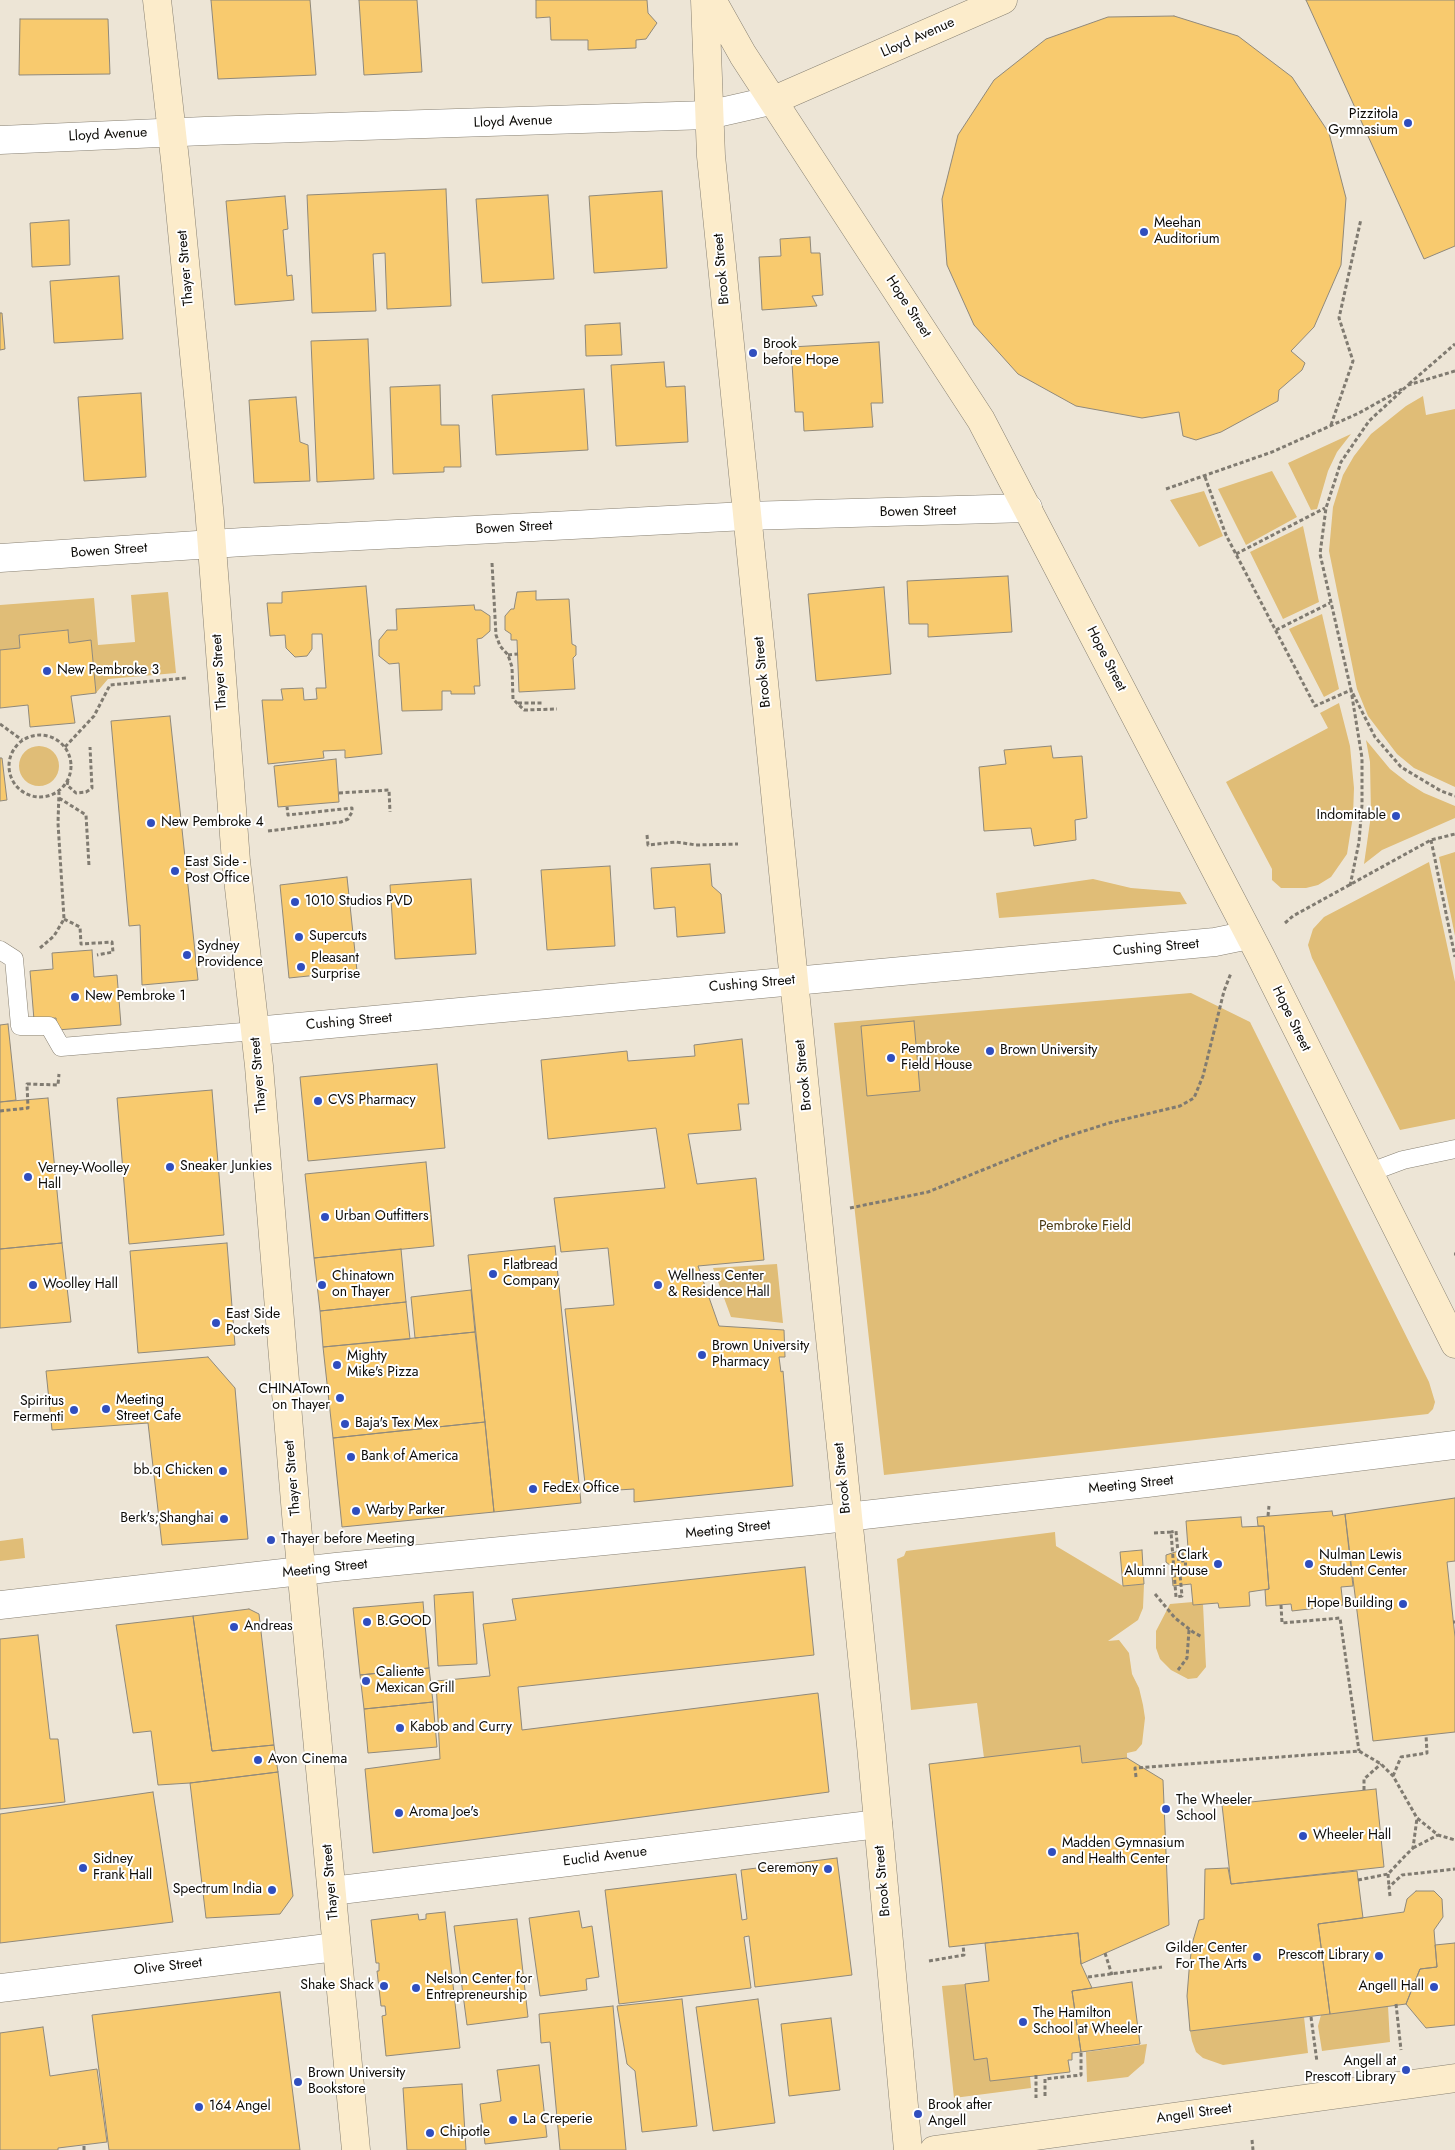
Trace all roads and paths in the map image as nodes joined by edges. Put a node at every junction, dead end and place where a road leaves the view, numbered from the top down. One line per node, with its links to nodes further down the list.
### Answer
1 (158, 0): 7 (street, Thayer Street)
2 (705, 0): 6 (street, Brook Street)
3 (712, 0): 5 (street, Hope Street)
4 (1003, 0): 5 (street, Lloyd Avenue)
5 (774, 100): 6 (street, Lloyd Avenue); 16 (street, Hope Street)
6 (708, 115): 7 (street, Lloyd Avenue); 18 (street, Brook Street)
7 (172, 132): 8 (street, Lloyd Avenue); 19 (street, Thayer Street)
8 (0, 140)
9 (1361, 218): 13 (path)
10 (1455, 344): 12 (path)
11 (1455, 371): 12 (path)
12 (1408, 386): 13 (path); 17 (path)
13 (1331, 425): 14 (path)
14 (1205, 477): 15 (path); 20 (path)
15 (1166, 489)
16 (1028, 508): 18 (street, Bowen Street); 52 (street, Hope Street)
17 (1326, 508): 20 (path); 23 (path)
18 (746, 516): 19 (street, Bowen Street); 57 (street, Brook Street)
19 (212, 544): 21 (street, Bowen Street); 58 (street, Thayer Street)
20 (1236, 554): 24 (path)
21 (0, 558)
22 (492, 563): 26 (path)
23 (1330, 603): 24 (path); 28 (path)
24 (1276, 630): 28 (path)
25 (518, 654): 26 (path)
26 (508, 655): 30 (path)
27 (186, 678): 34 (path)
28 (1351, 690): 39 (path); 49 (path)
29 (544, 703): 30 (path)
30 (518, 704): 31 (path)
31 (557, 709)
32 (0, 724): 33 (path)
33 (22, 740): 34 (path); 37 (path)
34 (65, 747): 36 (path)
35 (90, 747): 36 (path)
36 (68, 780): 37 (path)
37 (59, 792): 40 (path)
38 (338, 793): 42 (path)
39 (1455, 796)
40 (58, 798): 48 (path); 50 (path)
41 (287, 807): 43 (path)
42 (390, 812)
43 (268, 831)
44 (1455, 834): 46 (path)
45 (647, 836): 47 (path)
46 (1431, 840): 49 (path); 55 (path)
47 (738, 844)
48 (89, 866)
49 (1350, 886): 51 (path)
50 (64, 919): 53 (path); 54 (path)
51 (1285, 923)
52 (1249, 935): 57 (street, Cushing Street); 62 (street, Hope Street)
53 (7, 954): 58 (lane)
54 (97, 955)
55 (1455, 957)
56 (1231, 973): 63 (path)
57 (794, 980): 58 (street, Cushing Street); 68 (street, Brook Street)
58 (255, 1031): 73 (street, Thayer Street)
59 (26, 1088): 60 (path)
60 (0, 1111)
61 (1455, 1149): 62 (lane)
62 (1368, 1172): 64 (street, Hope Street)
63 (849, 1208)
64 (1455, 1344)
65 (1455, 1445): 68 (street, Meeting Street)
66 (1269, 1506): 67 (path)
67 (1268, 1516)
68 (847, 1517): 73 (street, Meeting Street); 87 (street, Brook Street)
69 (1170, 1532): 70 (path); 71 (path); 71 (path)
70 (1154, 1533)
71 (1182, 1552): 72 (path)
72 (1187, 1564)
73 (301, 1571): 75 (street, Meeting Street); 95 (street, Thayer Street)
74 (1155, 1594): 77 (path)
75 (0, 1604)
76 (1281, 1605): 81 (path)
77 (1189, 1629): 78 (path); 79 (path)
78 (1202, 1637)
79 (1178, 1670)
80 (1426, 1735): 83 (path)
81 (1359, 1752): 82 (path); 84 (path)
82 (1381, 1764): 83 (path); 85 (path)
83 (1393, 1776): 86 (path)
84 (1136, 1777)
85 (1364, 1790)
86 (1417, 1818): 88 (path); 90 (path)
87 (878, 1824): 95 (street, Euclid Avenue); 116 (street, Brook Street)
88 (1438, 1835): 89 (path); 90 (path)
89 (1455, 1840)
90 (1412, 1848): 92 (path)
91 (1455, 1869): 94 (path)
92 (1388, 1874): 93 (path); 94 (path)
93 (1358, 1880)
94 (1389, 1886): 96 (path)
95 (332, 1891): 98 (street, Thayer Street)
96 (1390, 1896)
97 (964, 1946): 100 (path)
98 (336, 1947): 104 (street, Olive Street); 115 (street, Thayer Street)
99 (1105, 1953): 102 (path)
100 (928, 1961)
101 (1162, 1967): 102 (path)
102 (1112, 1975): 103 (path)
103 (1088, 1977)
104 (0, 1988)
105 (1396, 2004): 107 (path)
106 (1311, 2017): 109 (path)
107 (1402, 2050)
108 (1080, 2052): 112 (path)
109 (1316, 2062)
110 (1036, 2075): 113 (path)
111 (1455, 2078): 117 (street, Angell Street)
112 (1045, 2096)
113 (1036, 2098)
114 (1251, 2137): 118 (path)
115 (356, 2150)
116 (908, 2150)
117 (934, 2150)
118 (1253, 2150)

